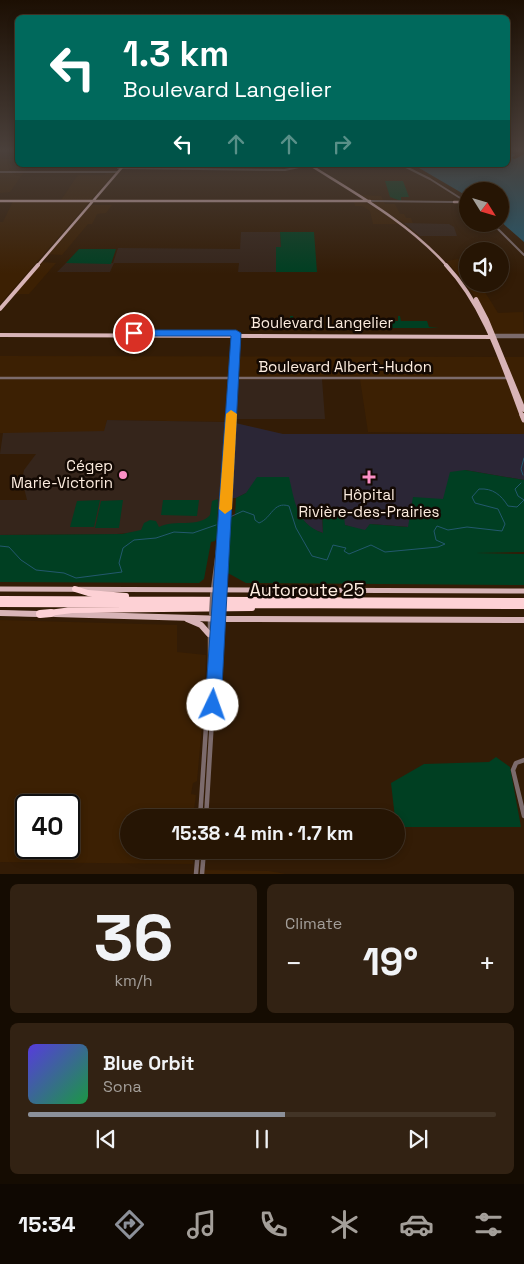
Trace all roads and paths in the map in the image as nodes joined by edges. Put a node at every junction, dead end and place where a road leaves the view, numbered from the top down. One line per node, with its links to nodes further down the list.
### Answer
1 (99, 192): 6 (main road)
2 (353, 192): 8 (main road)
3 (15, 197): 5 (main road)
4 (0, 200): 5 (main road); 7 (main road)
5 (9, 200): 6 (main road)
6 (92, 200): 7 (main road); 8 (main road); 11 (main road); 15 (main road)
7 (79, 201): 11 (main road)
8 (368, 201): 9 (street); 18 (main road)
9 (454, 202): 10 (main road)
10 (459, 202)
11 (86, 206): 14 (main road)
12 (501, 232): 13 (street)
13 (524, 255)
14 (0, 304)
15 (0, 309)
16 (0, 334): 17 (main road, Boulevard Langelier)
17 (234, 334): 18 (main road, Boulevard Langelier); 21 (street)
18 (492, 336): 19 (street, Boulevard Langelier); 22 (main road)
19 (524, 336)
20 (0, 378): 21 (street, Boulevard Albert-Hudon)
21 (232, 378): 22 (street, Boulevard Albert-Hudon); 28 (street); 29 (street)
22 (509, 378): 23 (main road); 24 (main road)
23 (524, 410)
24 (524, 420)
25 (0, 589): 26 (main road)
26 (74, 589): 28 (main road); 31 (highway)
27 (524, 591): 29 (main road)
28 (212, 592): 29 (main road); 38 (street, bridge)
29 (220, 592): 39 (street, bridge)
30 (0, 598): 31 (highway, Autoroute 25)
31 (158, 599): 32 (highway, Autoroute 25)
32 (524, 601)
33 (0, 604): 34 (highway, Autoroute 25)
34 (280, 605): 35 (highway, Autoroute 25); 37 (highway)
35 (524, 606)
36 (0, 613): 37 (main road)
37 (40, 614): 40 (main road)
38 (211, 616): 39 (main road); 40 (main road); 42 (street)
39 (218, 616): 41 (main road); 45 (street)
40 (186, 618): 42 (main road)
41 (524, 620)
42 (209, 634): 44 (street)
43 (524, 760): 46 (street)
44 (201, 809)
45 (207, 809)
46 (524, 816)
47 (197, 859): 49 (street)
48 (203, 859): 50 (street)
49 (196, 874)
50 (202, 874)

